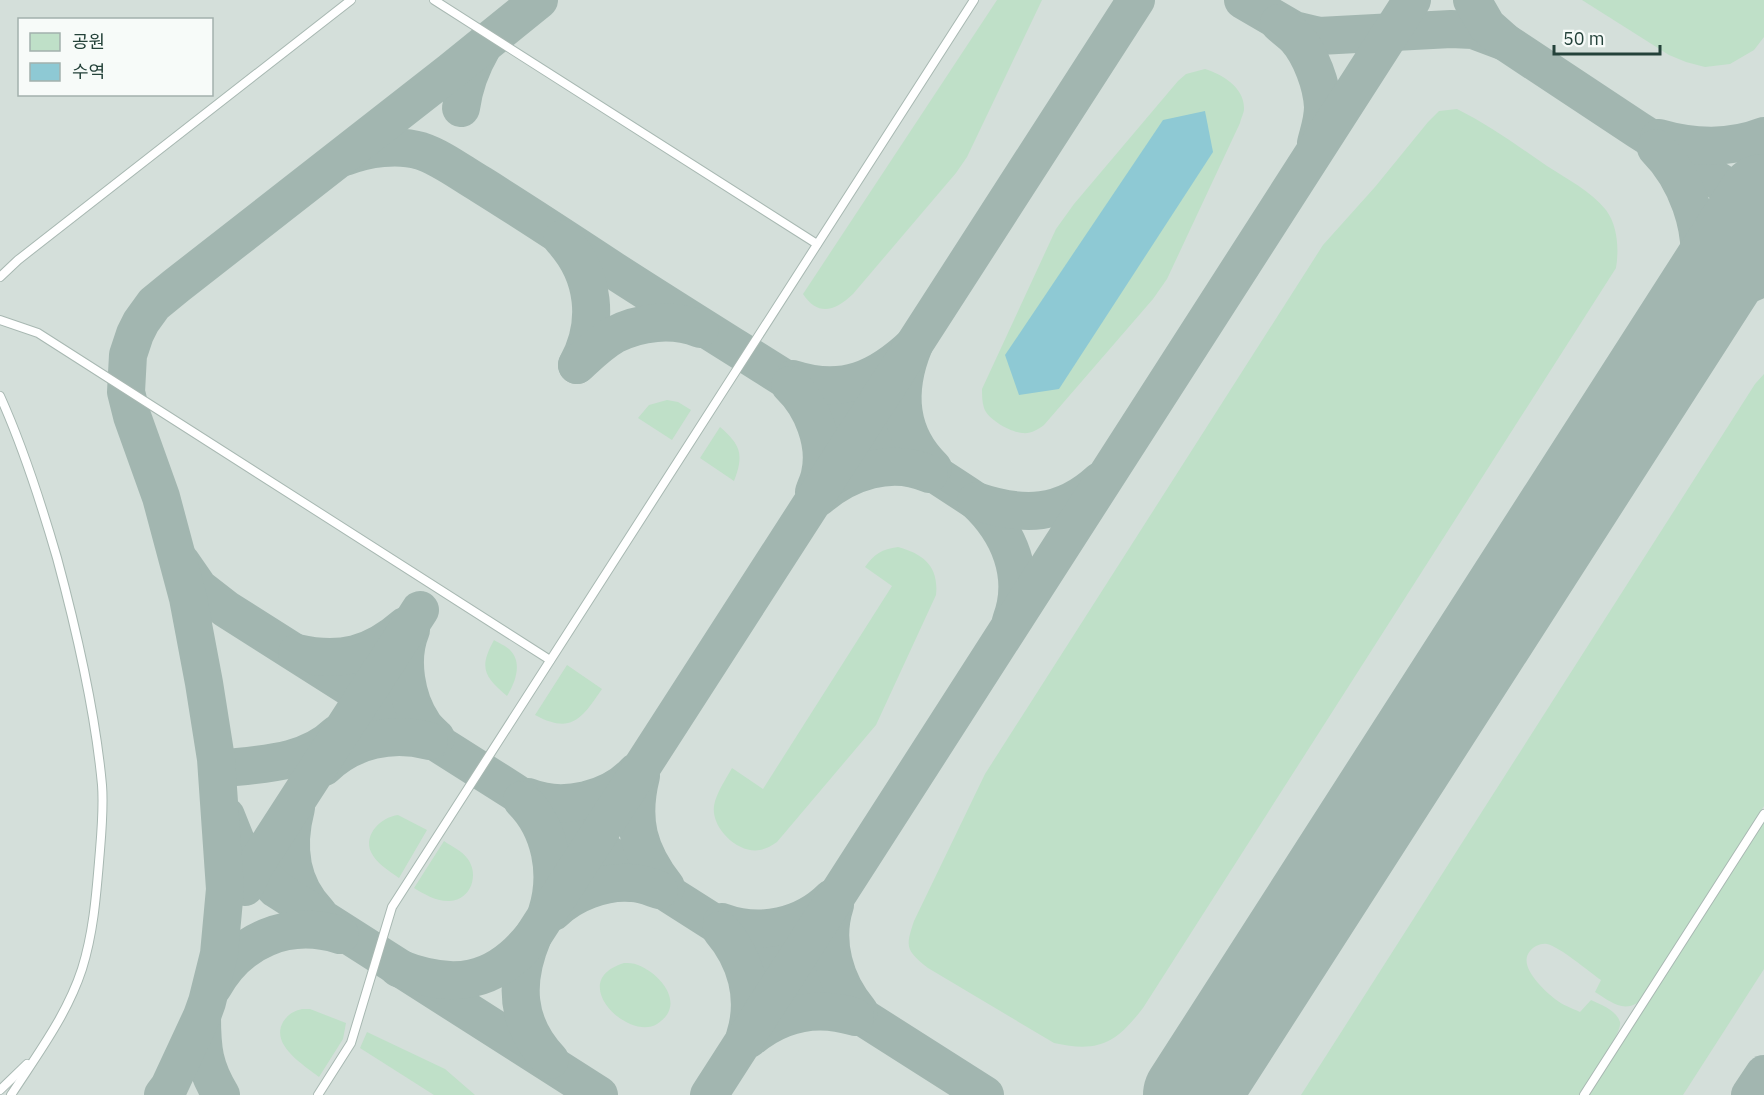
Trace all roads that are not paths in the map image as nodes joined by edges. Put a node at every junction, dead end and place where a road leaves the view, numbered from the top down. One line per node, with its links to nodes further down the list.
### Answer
1 (351, 0): 5 (lane)
2 (434, 0): 4 (lane)
3 (974, 0): 4 (lane)
4 (817, 244): 8 (lane)
5 (0, 277)
6 (0, 320): 8 (lane)
7 (0, 396): 10 (lane)
8 (550, 660): 13 (lane)
9 (1764, 814): 14 (lane)
10 (39, 1052): 11 (lane); 12 (lane)
11 (0, 1090)
12 (11, 1095)
13 (318, 1095)
14 (1584, 1095)

